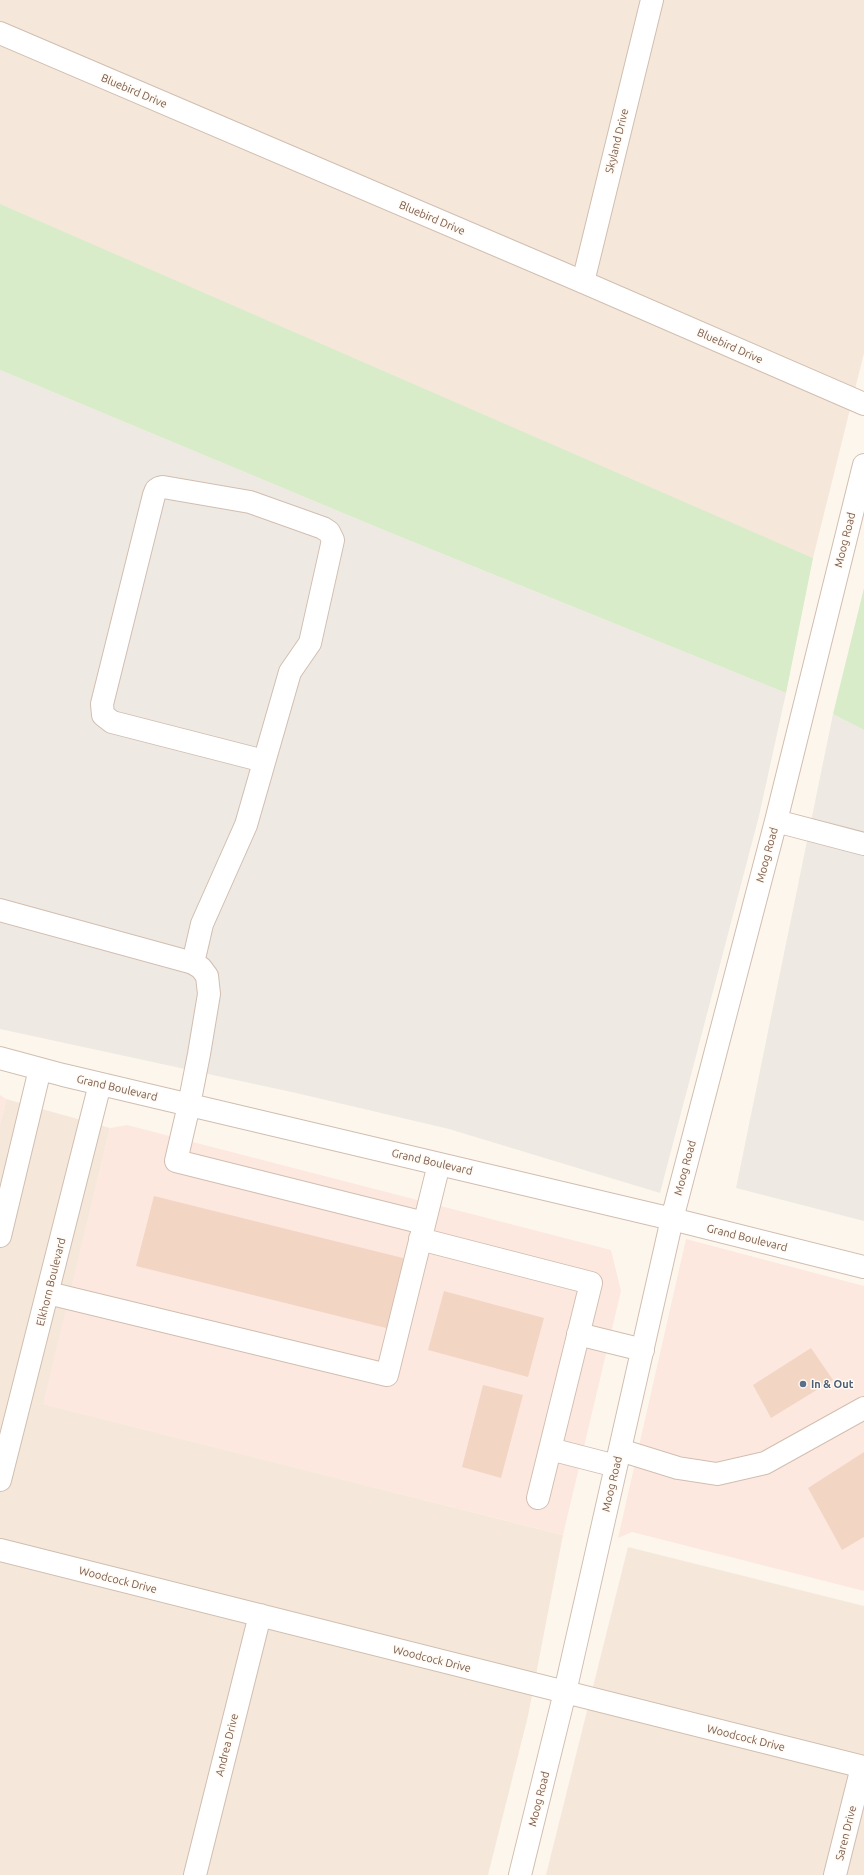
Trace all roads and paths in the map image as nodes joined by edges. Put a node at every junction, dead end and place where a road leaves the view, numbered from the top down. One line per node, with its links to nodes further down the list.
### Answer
1 (652, 0): 3 (street, Skyland Drive)
2 (0, 33): 3 (street, Bluebird Drive)
3 (583, 282): 4 (street, Bluebird Drive)
4 (864, 404)
5 (864, 465): 7 (street, Moog Road)
6 (264, 761): 6 (street); 10 (street)
7 (776, 821): 8 (street); 16 (street, Moog Road)
8 (864, 844)
9 (0, 910): 10 (street)
10 (193, 963): 14 (street)
11 (0, 1058): 12 (street, Grand Boulevard)
12 (40, 1069): 13 (street, Grand Boulevard); 18 (street)
13 (100, 1084): 14 (street, Grand Boulevard); 20 (street, Elkhorn Boulevard)
14 (189, 1105): 15 (street, Grand Boulevard); 17 (street)
15 (439, 1164): 16 (street, Grand Boulevard); 17 (street)
16 (672, 1219): 19 (street, Grand Boulevard); 22 (street, Moog Road)
17 (422, 1231): 20 (street); 21 (street)
18 (0, 1236)
19 (864, 1267)
20 (48, 1293): 26 (street, Elkhorn Boulevard)
21 (578, 1334): 22 (street); 24 (street)
22 (643, 1350): 25 (street, Moog Road)
23 (864, 1408): 25 (street)
24 (550, 1450): 25 (street); 27 (street)
25 (618, 1458): 30 (street, Moog Road)
26 (0, 1480)
27 (538, 1498)
28 (0, 1550): 29 (street, Woodcock Drive)
29 (260, 1615): 30 (street, Woodcock Drive); 32 (street, Andrea Drive)
30 (565, 1692): 31 (street, Woodcock Drive); 33 (street, Moog Road)
31 (863, 1767): 34 (street, Saren Drive)
32 (195, 1875)
33 (520, 1875)
34 (835, 1875)

